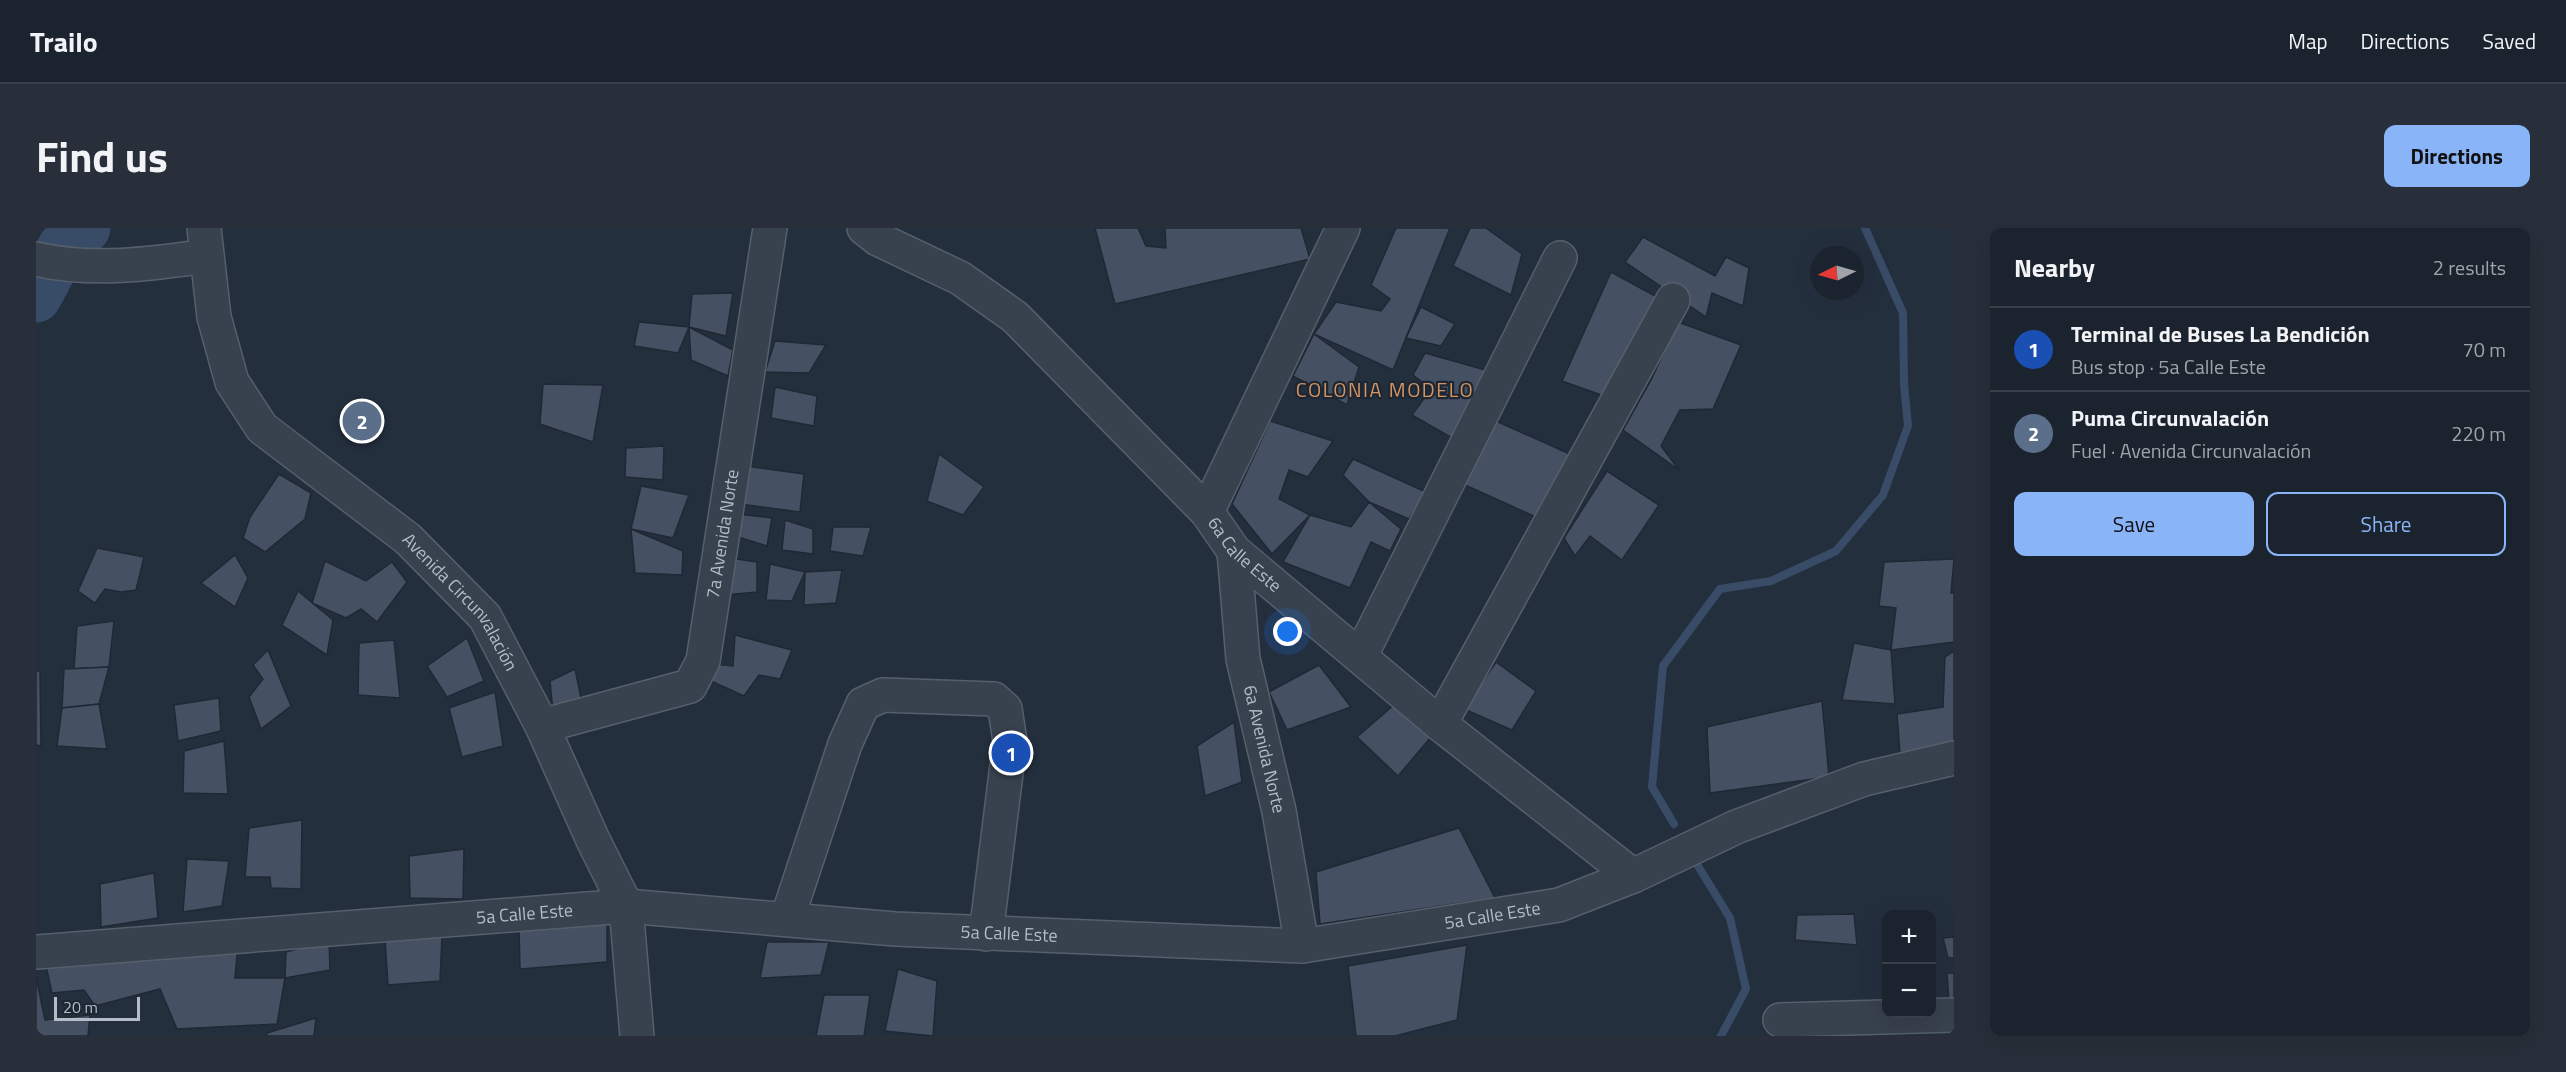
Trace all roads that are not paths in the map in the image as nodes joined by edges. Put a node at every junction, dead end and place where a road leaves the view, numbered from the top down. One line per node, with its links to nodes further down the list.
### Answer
1 (770, 228): 12 (street, 7a Avenida Norte)
2 (864, 228): 8 (street, 6a Calle Este)
3 (1343, 228): 8 (street)
4 (206, 242): 6 (street); 12 (street, Avenida Circunvalación)
5 (1560, 258): 10 (street)
6 (36, 259)
7 (1673, 300): 11 (street)
8 (1207, 513): 9 (street, 6a Calle Este)
9 (1234, 551): 10 (street, 6a Calle Este); 18 (street, 6a Avenida Norte)
10 (1361, 655): 11 (street, 6a Calle Este)
11 (1440, 724): 14 (street, 6a Calle Este)
12 (542, 726): 15 (street, Avenida Circunvalación)
13 (1954, 758): 14 (street, 5a Calle Este)
14 (1633, 876): 18 (street, 5a Calle Este)
15 (626, 906): 16 (street, 5a Calle Este); 19 (street, 5a Calle Este); 23 (street, Avenida Circunvalación)
16 (788, 920): 17 (street, 5a Calle Este); 17 (street)
17 (986, 934): 18 (street, 5a Calle Este)
18 (1302, 946)
19 (36, 952)
20 (1954, 1015): 22 (street)
21 (1780, 1020): 22 (street)
22 (1856, 1026)
23 (637, 1036)

